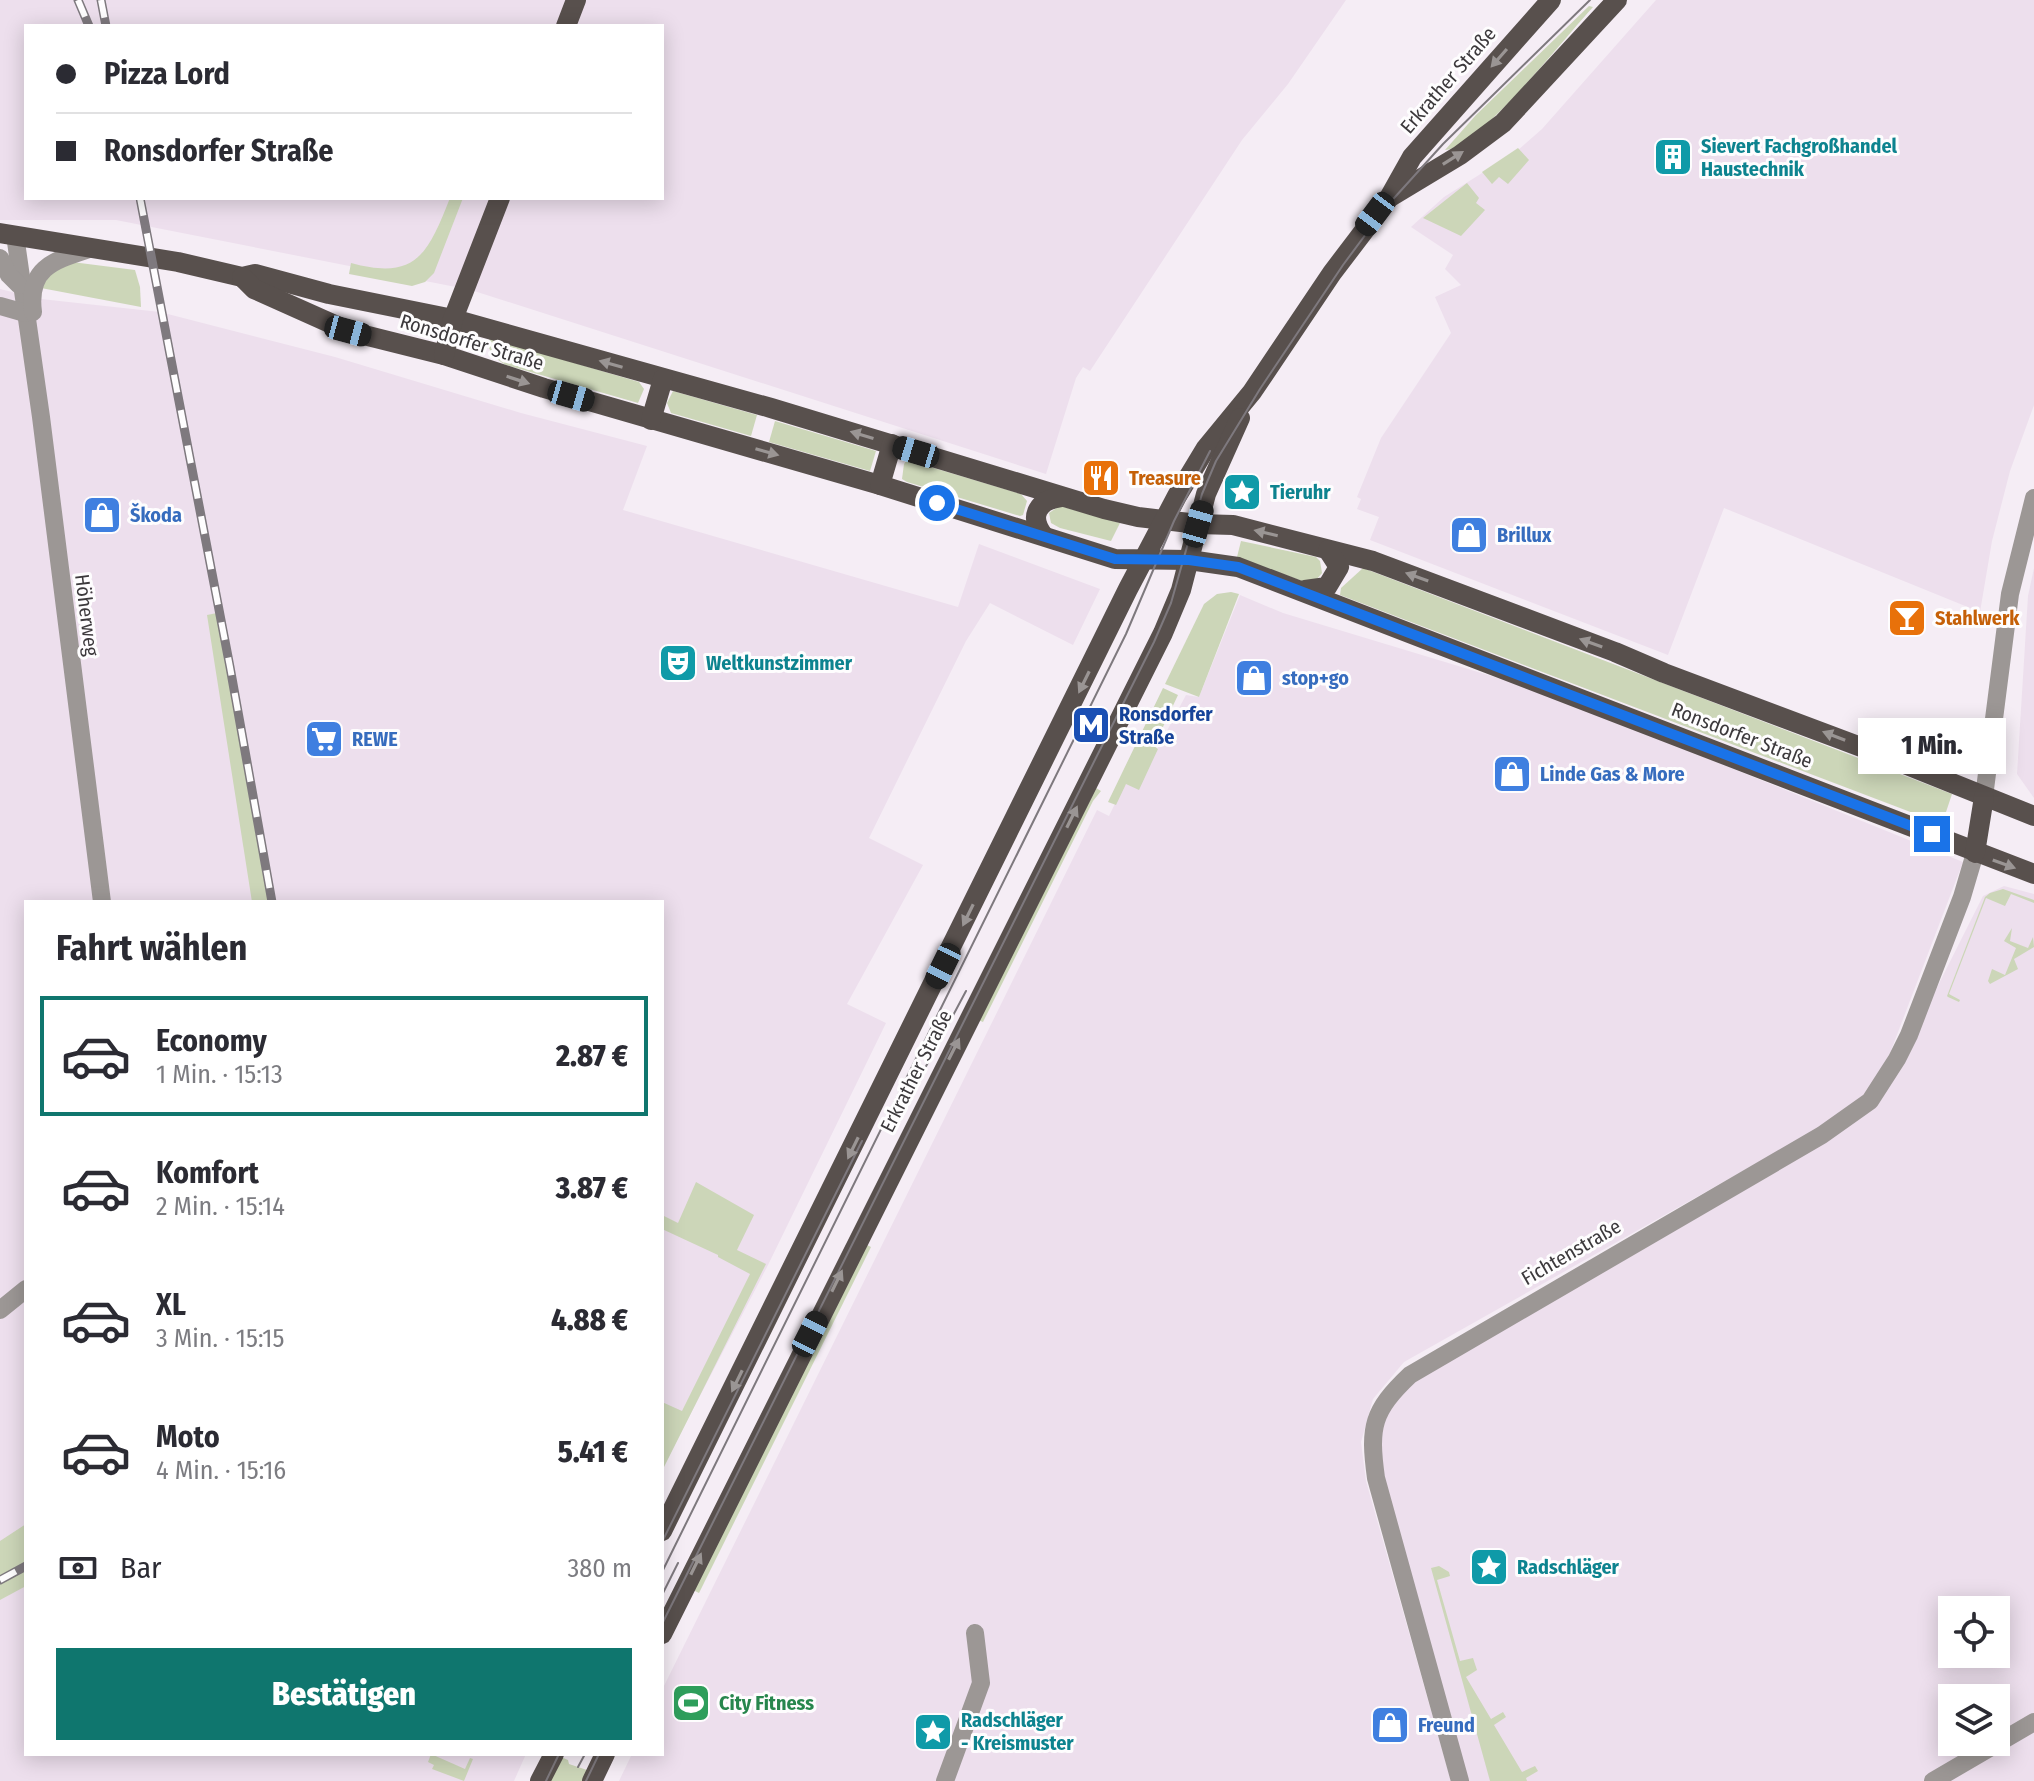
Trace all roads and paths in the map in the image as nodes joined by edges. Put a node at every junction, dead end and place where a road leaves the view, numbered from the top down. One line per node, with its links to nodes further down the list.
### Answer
1 (576, 0): 4 (main road)
2 (1551, 0): 5 (main road, Erkrather Straße, one-way to 5)
3 (1611, 4): 5 (main road, Erkrather Straße, one-way to 3)
4 (567, 24)
5 (1389, 198): 18 (main road, Erkrather Straße)
6 (499, 200): 14 (main road)
7 (7, 234): 8 (main road, Ronsdorfer Straße); 11 (street, Höherweg)
8 (92, 248): 10 (main road, Ronsdorfer Straße); 15 (street, Höherweg)
9 (0, 258): 11 (street, Höherweg)
10 (242, 277): 14 (main road, Ronsdorfer Straße); 16 (main road, Ronsdorfer Straße)
11 (21, 286): 13 (street, Höherweg)
12 (0, 306): 13 (street)
13 (25, 313): 15 (street, Höherweg)
14 (453, 319): 16 (main road); 17 (main road, Ronsdorfer Straße, one-way to 14)
15 (28, 333): 39 (street, Höherweg)
16 (444, 355): 19 (main road, Ronsdorfer Straße, one-way to 19)
17 (663, 379): 19 (main road); 20 (main road, Ronsdorfer Straße, one-way to 17)
18 (1252, 392): 22 (main road, Erkrather Straße); 25 (main road, Erkrather Straße)
19 (651, 420): 21 (main road, Ronsdorfer Straße, one-way to 21)
20 (892, 444): 21 (main road); 23 (main road, Ronsdorfer Straße)
21 (880, 485): 28 (main road, Ronsdorfer Straße)
22 (1206, 494): 26 (main road, Erkrather Straße); 27 (main road)
23 (1061, 497): 25 (main road, Ronsdorfer Straße); 28 (main road)
24 (2034, 498): 35 (street)
25 (1165, 520): 26 (main road, Ronsdorfer Straße); 31 (main road, Erkrather Straße)
26 (1198, 524): 27 (main road, Ronsdorfer Straße); 31 (main road); 32 (main road, Erkrather Straße)
27 (1233, 525): 29 (main road, Ronsdorfer Straße, one-way to 27)
28 (1043, 535): 30 (main road, Ronsdorfer Straße)
29 (1328, 550): 34 (main road); 35 (main road, Ronsdorfer Straße, one-way to 29)
30 (1115, 559): 31 (main road, Ronsdorfer Straße); 33 (main road)
31 (1145, 559): 32 (main road, Ronsdorfer Straße); 33 (main road, Erkrather Straße)
32 (1189, 560): 34 (main road, Ronsdorfer Straße); 43 (main road, Erkrather Straße, one-way to 32)
33 (1128, 589): 42 (main road, Erkrather Straße, one-way to 42)
34 (1301, 590): 37 (main road, Ronsdorfer Straße)
35 (1984, 797): 36 (main road, Ronsdorfer Straße); 37 (main road, Fichtenstraße)
36 (2034, 816)
37 (1975, 853): 38 (main road, Ronsdorfer Straße, one-way to 38); 51 (street, Fichtenstraße)
38 (2034, 874)
39 (102, 900)
40 (24, 1291): 41 (street)
41 (0, 1310)
42 (664, 1527)
43 (664, 1630)
44 (975, 1633): 50 (street)
45 (2034, 1722): 52 (street)
46 (553, 1756): 48 (main road)
47 (604, 1756): 49 (main road)
48 (540, 1781)
49 (592, 1781)
50 (945, 1781)
51 (1460, 1781)
52 (1933, 1781)

